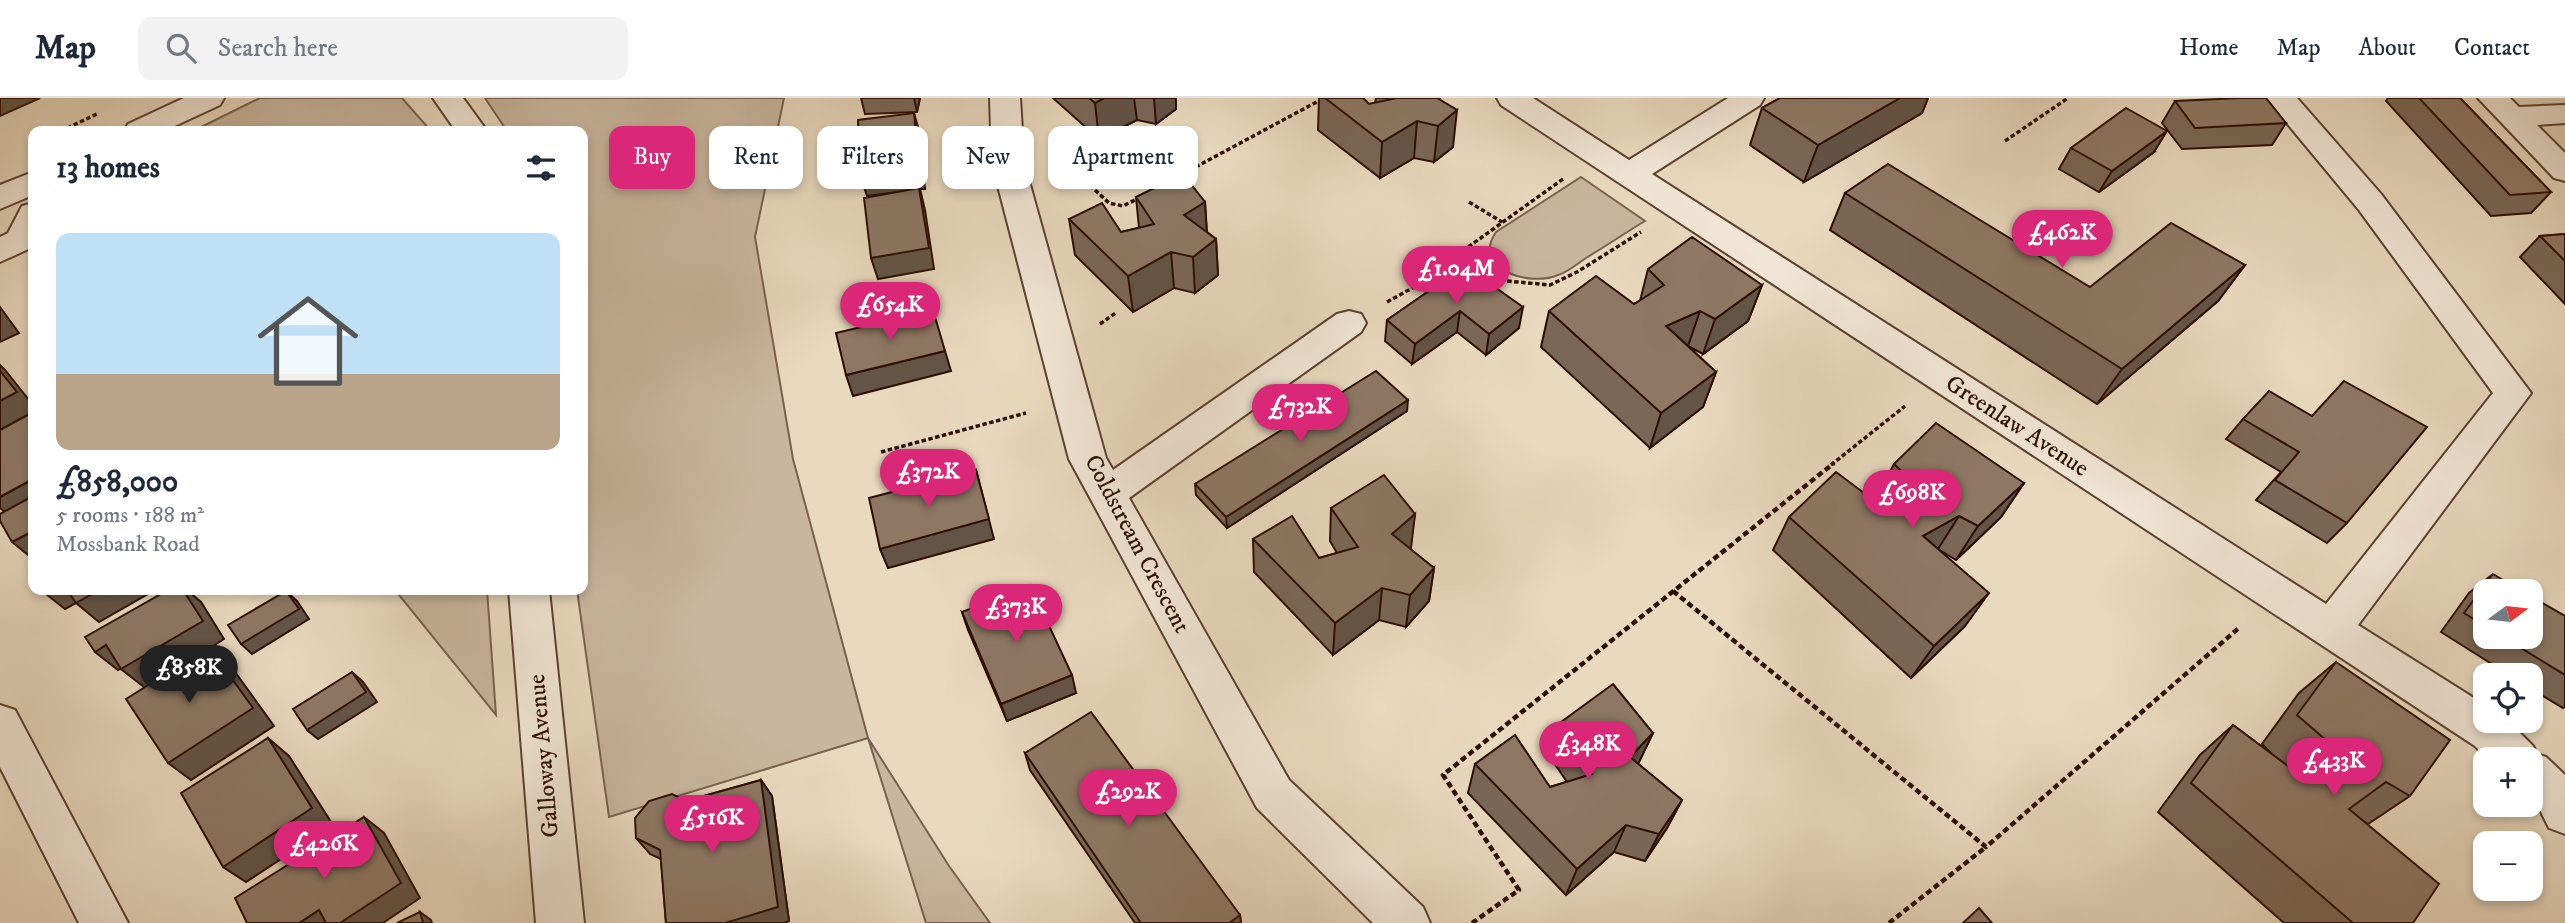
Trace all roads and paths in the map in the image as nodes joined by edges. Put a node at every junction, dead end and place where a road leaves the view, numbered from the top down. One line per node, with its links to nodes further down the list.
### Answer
1 (209, 98): 11 (street)
2 (448, 98): 12 (street)
3 (1005, 98): 13 (street, Coldstream Crescent)
4 (1324, 98): 17 (path)
5 (1512, 98): 16 (street, Greenlaw Avenue)
6 (1749, 98): 19 (street)
7 (2068, 98): 14 (path)
8 (2281, 98): 36 (street)
9 (2503, 107): 10 (street); 18 (street)
10 (2565, 114)
11 (150, 126)
12 (468, 126)
13 (1007, 126)
14 (2005, 141)
15 (1034, 142): 21 (path)
16 (1599, 155): 19 (street, Greenlaw Avenue); 25 (path)
17 (1198, 166)
18 (2565, 171)
19 (1629, 174): 24 (street, Greenlaw Avenue)
20 (1015, 189): 30 (street, Coldstream Crescent)
21 (1147, 194)
22 (25, 195): 26 (street)
23 (1469, 202): 25 (path)
24 (1681, 208): 27 (path); 29 (street, Greenlaw Avenue)
25 (1502, 222): 27 (path)
26 (0, 251)
27 (1472, 255): 28 (path)
28 (1349, 323): 32 (street)
29 (1942, 377): 33 (path); 35 (street, Greenlaw Avenue)
30 (1072, 401): 31 (path); 32 (street, Coldstream Crescent)
31 (881, 452)
32 (1107, 494): 44 (street, Coldstream Crescent)
33 (1673, 592): 41 (path); 45 (path)
34 (529, 595): 43 (street, Galloway Avenue)
35 (2278, 595): 36 (street, Greenlaw Avenue); 41 (path)
36 (2331, 629): 38 (street, Greenlaw Avenue)
37 (0, 724): 42 (street)
38 (2505, 747)
39 (2543, 784): 40 (street)
40 (2565, 813)
41 (1986, 847): 46 (path)
42 (104, 923)
43 (560, 923)
44 (1406, 923)
45 (1472, 923)
46 (1889, 923)

